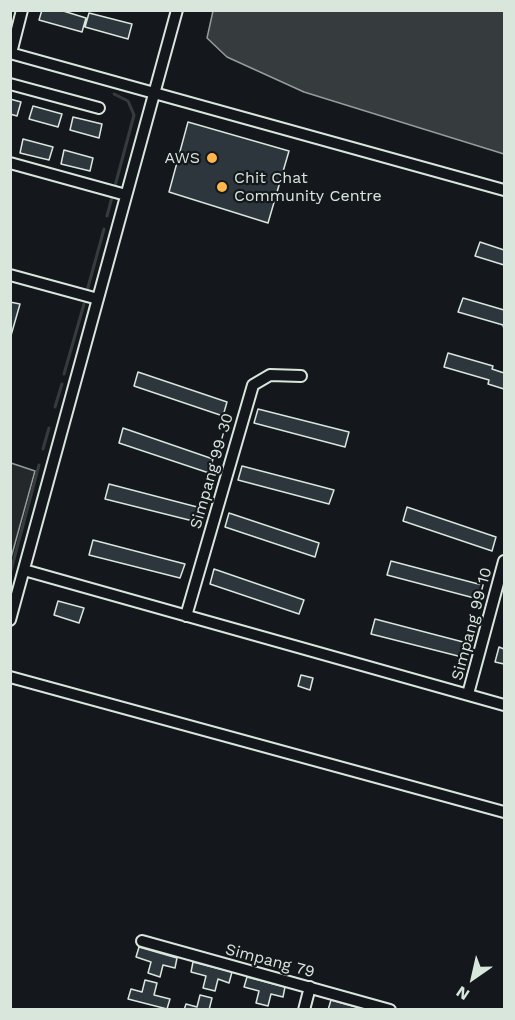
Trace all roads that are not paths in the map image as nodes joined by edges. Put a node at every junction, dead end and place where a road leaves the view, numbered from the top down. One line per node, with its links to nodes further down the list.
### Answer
1 (22, 10): 3 (street)
2 (177, 10): 5 (street)
3 (11, 53): 5 (street)
4 (10, 84): 6 (street)
5 (153, 94): 8 (street); 9 (street)
6 (99, 108)
7 (10, 164): 9 (street)
8 (504, 190)
9 (126, 195): 11 (street)
10 (10, 275): 11 (street)
11 (99, 299): 14 (street)
12 (301, 376): 16 (street, Simpang 99-30)
13 (504, 561): 19 (street, Simpang 99-10)
14 (24, 570): 15 (street); 16 (street)
15 (15, 586): 17 (street)
16 (186, 616): 19 (street)
17 (10, 620)
18 (10, 677): 21 (street)
19 (468, 694): 20 (street)
20 (504, 705)
21 (504, 812)
22 (142, 941): 23 (street, Simpang 79)
23 (310, 987): 24 (street); 25 (street, Simpang 79)
24 (304, 1010)
25 (390, 1010)

